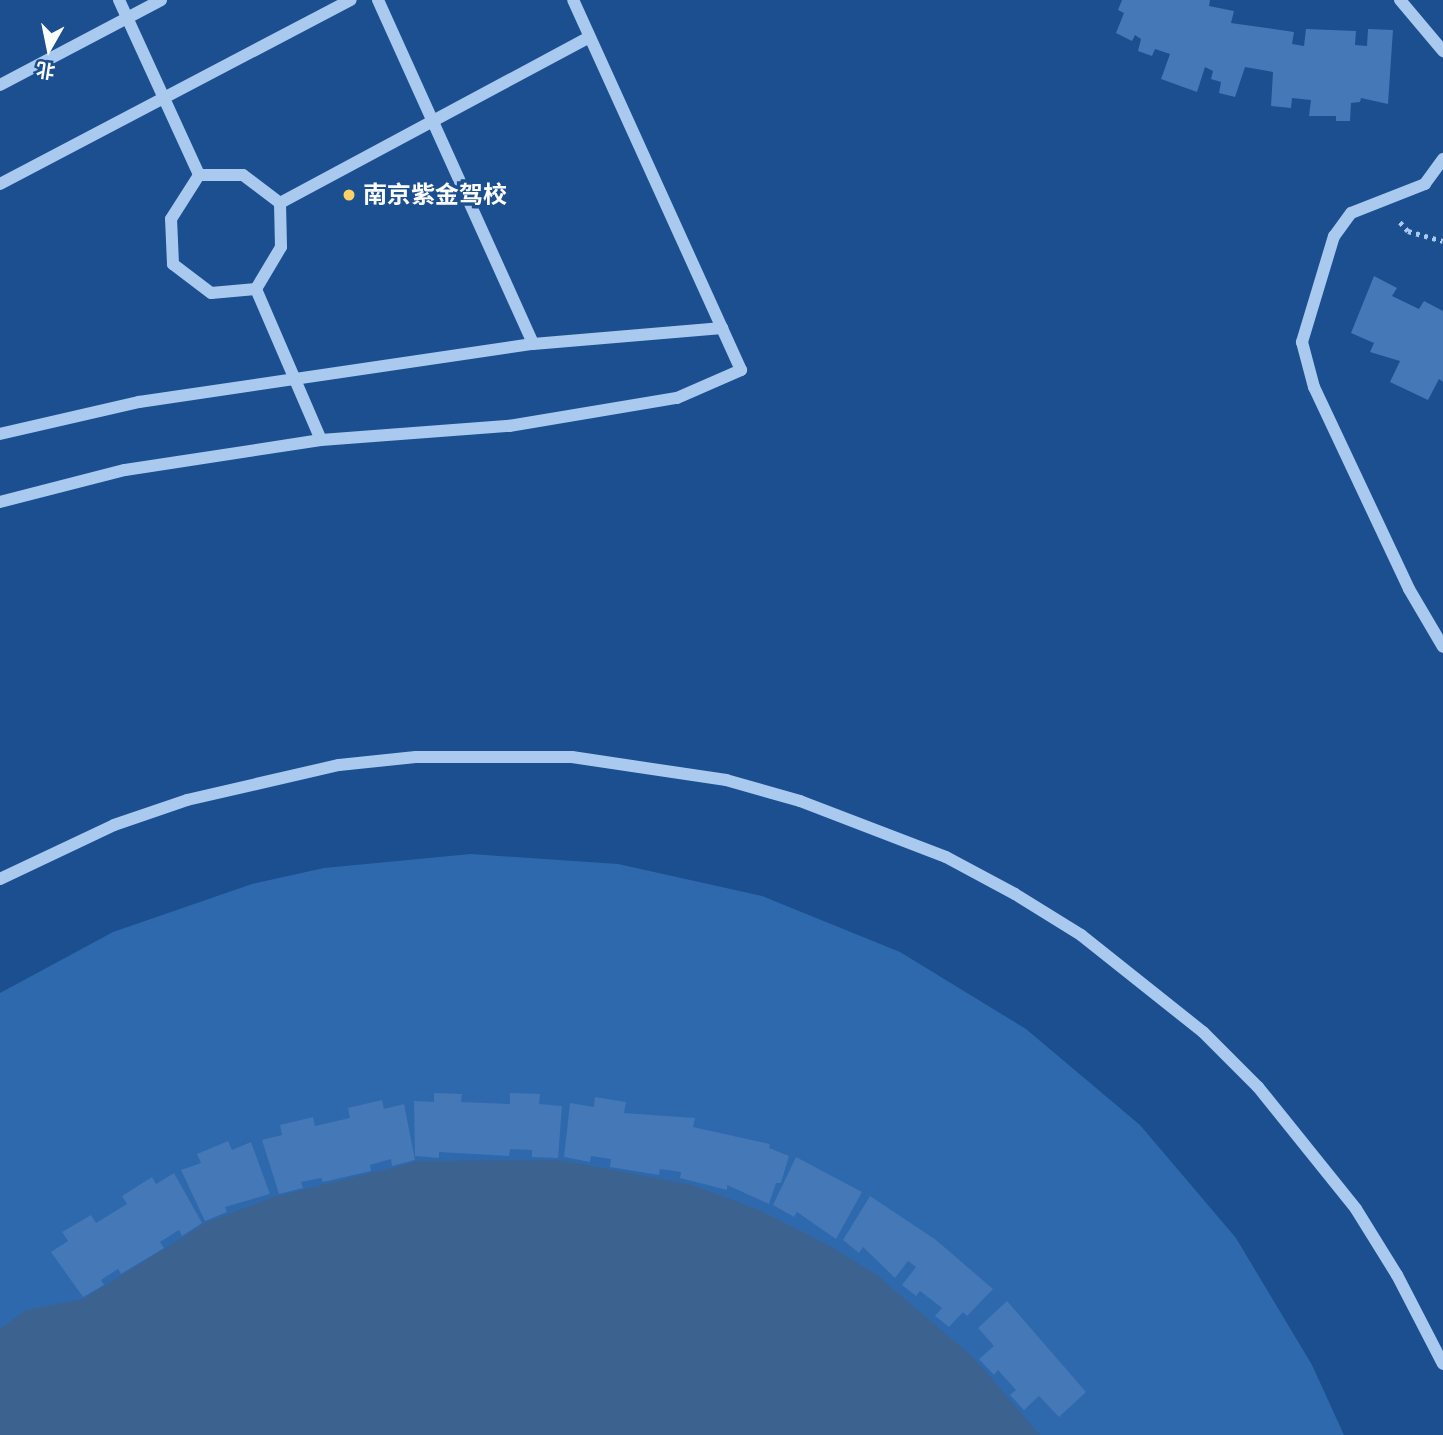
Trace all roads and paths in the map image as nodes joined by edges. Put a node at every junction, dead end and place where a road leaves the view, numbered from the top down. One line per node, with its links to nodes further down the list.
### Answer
1 (119, 0): 7 (lane)
2 (161, 0): 7 (lane)
3 (351, 0): 11 (lane)
4 (377, 0): 12 (lane)
5 (573, 0): 8 (lane)
6 (1400, 0): 9 (lane)
7 (127, 19): 10 (lane); 11 (lane)
8 (589, 37): 12 (lane); 20 (lane)
9 (1443, 51)
10 (0, 85)
11 (165, 99): 14 (lane); 15 (lane)
12 (432, 119): 17 (lane); 21 (lane)
13 (1443, 159): 16 (lane)
14 (199, 175): 17 (lane); 19 (lane)
15 (0, 184)
16 (1382, 201): 18 (path); 26 (lane)
17 (280, 203): 19 (lane)
18 (1443, 241)
19 (256, 289): 22 (lane)
20 (722, 328): 21 (lane); 24 (lane)
21 (533, 344): 22 (lane)
22 (294, 380): 23 (lane); 24 (lane)
23 (0, 434)
24 (321, 440): 25 (lane)
25 (0, 502)
26 (1443, 647)
27 (0, 878): 28 (lane)
28 (1443, 1364)

